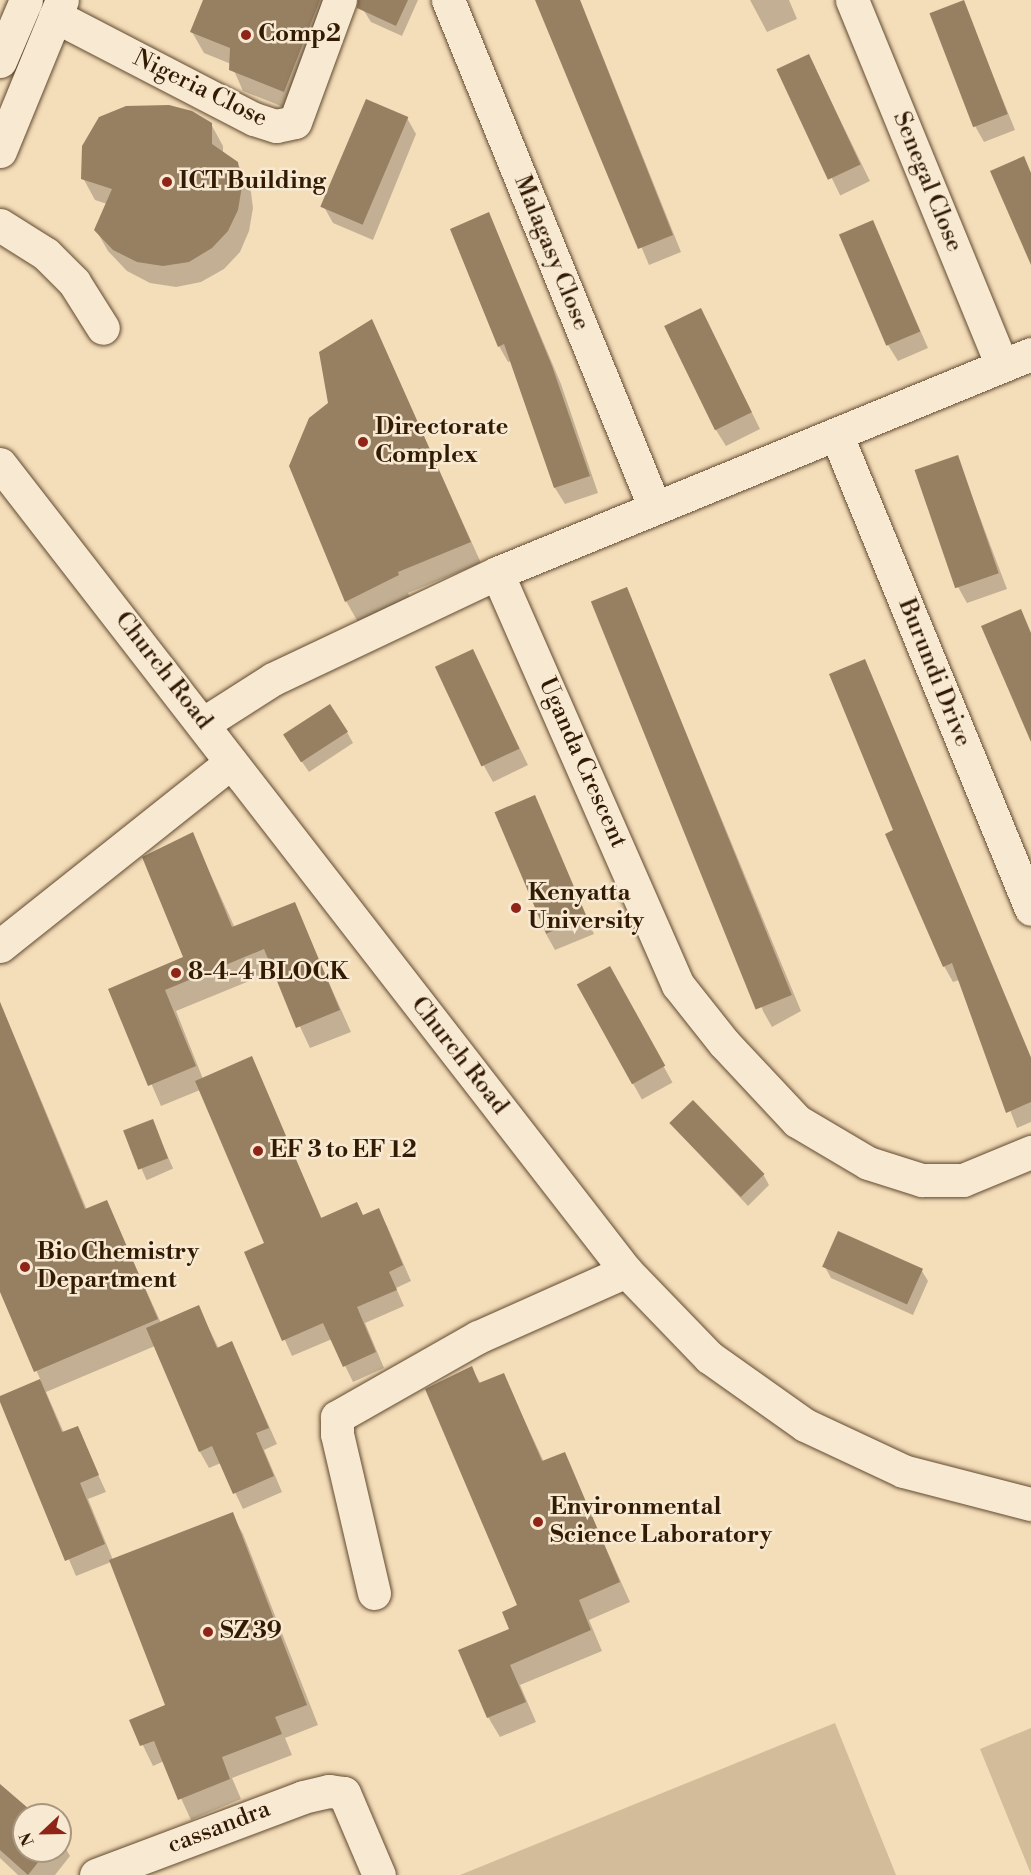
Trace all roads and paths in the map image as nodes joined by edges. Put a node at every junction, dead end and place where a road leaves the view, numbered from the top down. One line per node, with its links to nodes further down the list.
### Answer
1 (26, 0): 6 (lane)
2 (340, 0): 5 (lane, Nigeria Close)
3 (448, 0): 13 (lane, Malagasy Close)
4 (852, 0): 10 (lane, Senegal Close)
5 (58, 8): 7 (lane)
6 (0, 61)
7 (0, 151)
8 (0, 225): 9 (lane)
9 (102, 328)
10 (1017, 359): 11 (lane)
11 (837, 436): 13 (lane); 17 (lane, Burundi Drive)
12 (0, 464): 15 (lane, Church Road)
13 (654, 506): 14 (lane)
14 (497, 573): 15 (lane); 19 (lane, Uganda Crescent)
15 (204, 723): 16 (lane, Church Road)
16 (231, 762): 18 (lane); 20 (lane, Church Road)
17 (1031, 909)
18 (0, 946)
19 (1031, 1152)
20 (626, 1271): 21 (lane, Church Road); 22 (lane)
21 (1031, 1504)
22 (374, 1593)
23 (96, 1875): 24 (lane, cassandra)
24 (379, 1875)

